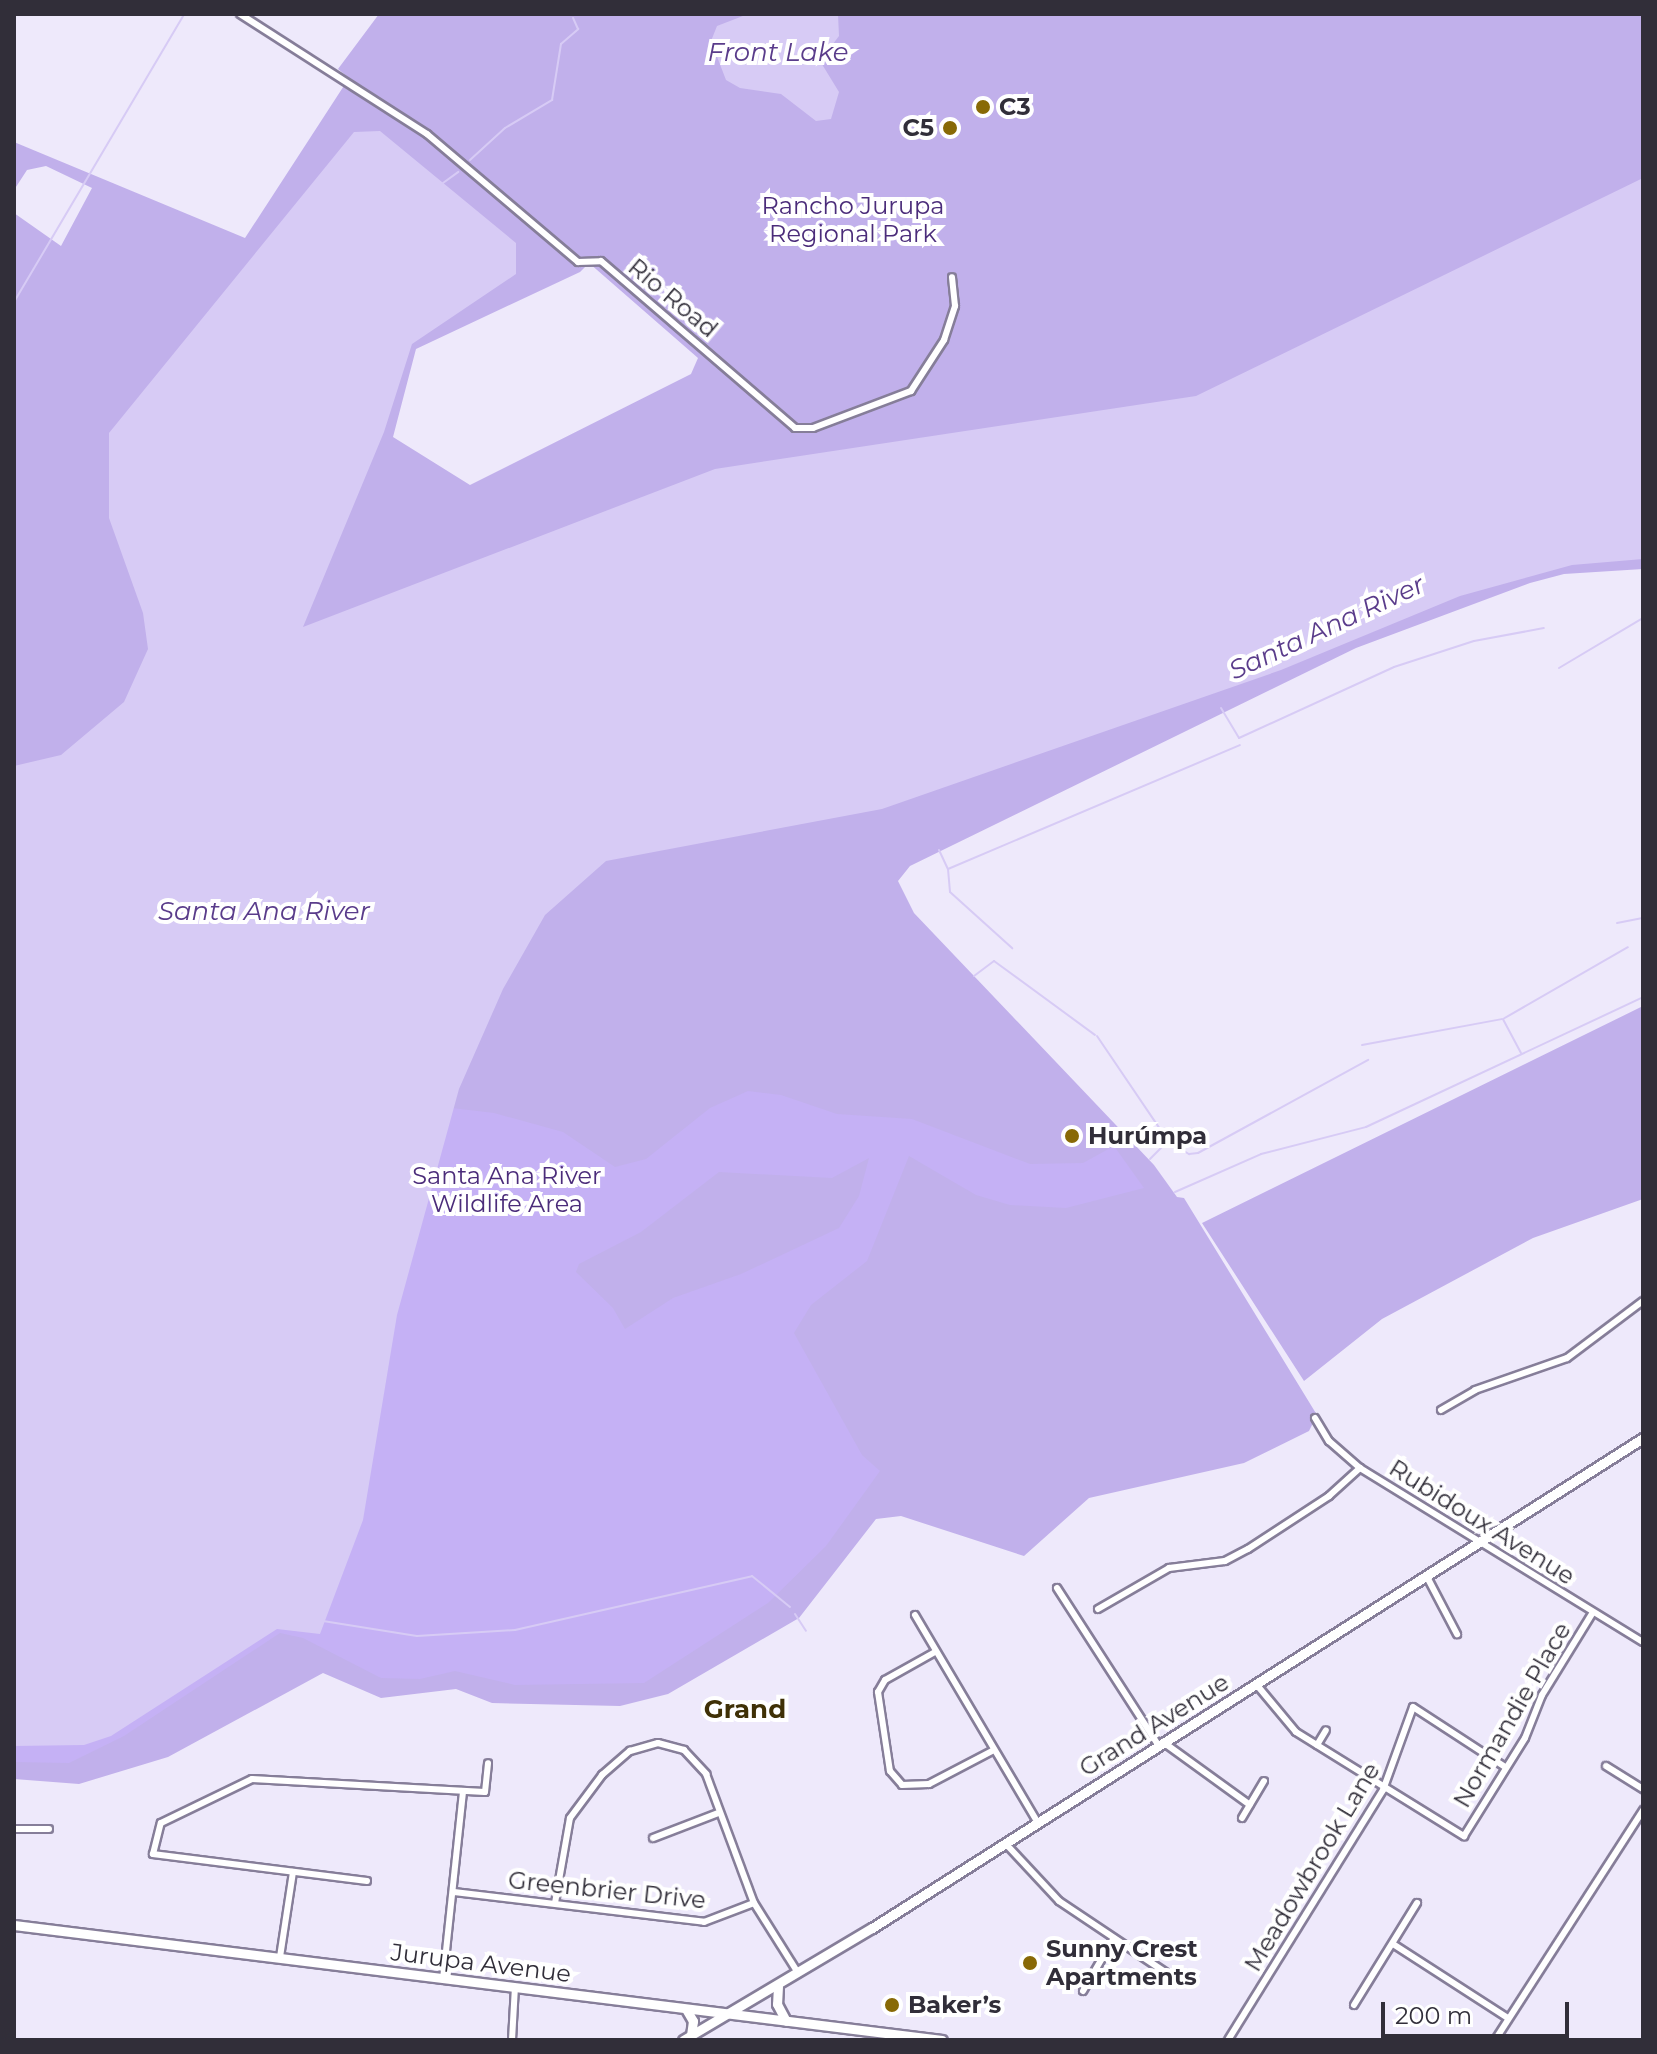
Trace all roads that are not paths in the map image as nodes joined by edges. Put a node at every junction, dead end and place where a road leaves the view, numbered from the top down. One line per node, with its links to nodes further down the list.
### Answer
1 (240, 14): 2 (street, Rio Road)
2 (952, 277)
3 (1643, 1301): 4 (street)
4 (1441, 1410)
5 (1315, 1418): 7 (street, Rubidoux Avenue)
6 (1643, 1438): 8 (street, Grand Avenue)
7 (1360, 1468): 8 (street, Rubidoux Avenue); 11 (street)
8 (1481, 1541): 9 (street, Grand Avenue); 12 (street, Rubidoux Avenue)
9 (1426, 1575): 14 (street); 17 (street, Grand Avenue)
10 (1057, 1588): 19 (street)
11 (1098, 1609)
12 (1593, 1612): 15 (street, Rubidoux Avenue); 24 (street, Normandie Place)
13 (915, 1615): 16 (street)
14 (1457, 1634)
15 (1643, 1642)
16 (935, 1652): 21 (street); 21 (street)
17 (1256, 1683): 19 (street, Grand Avenue); 20 (street)
18 (1326, 1730): 20 (street)
19 (1161, 1744): 29 (street); 33 (street, Grand Avenue)
20 (1317, 1745): 27 (street)
21 (994, 1750): 33 (street)
22 (488, 1763): 28 (street)
23 (1606, 1766): 26 (street)
24 (1505, 1767): 27 (street, Normandie Place); 27 (street, Meadowbrook Lane)
25 (1264, 1781): 29 (street)
26 (1643, 1789)
27 (1383, 1790): 63 (street, Meadowbrook Lane)
28 (463, 1791): 38 (street); 40 (street)
29 (1250, 1805): 32 (street)
30 (1643, 1810): 57 (street)
31 (718, 1813): 36 (street); 41 (street); 42 (street)
32 (1242, 1818)
33 (1037, 1821): 37 (street, Grand Avenue)
34 (14, 1829): 35 (street)
35 (49, 1829)
36 (653, 1838)
37 (1005, 1843): 45 (street); 48 (street, Grand Avenue)
38 (293, 1872): 39 (street); 47 (street)
39 (367, 1881)
40 (454, 1892): 41 (street, Greenbrier Drive); 50 (street)
41 (555, 1903): 42 (street, Greenbrier Drive)
42 (754, 1903): 48 (street)
43 (1417, 1903): 46 (street)
44 (14, 1925): 47 (street, Jurupa Avenue)
45 (1114, 1938): 49 (street); 53 (street)
46 (1393, 1944): 54 (street); 57 (street)
47 (280, 1957): 50 (street, Jurupa Avenue)
48 (798, 1973): 51 (street, Grand Avenue)
49 (1174, 1978)
50 (443, 1979): 52 (street, Jurupa Avenue)
51 (778, 1986): 56 (street, Grand Avenue); 58 (street)
52 (515, 1987): 55 (street, Jurupa Avenue); 61 (street)
53 (1083, 1991)
54 (1354, 2005)
55 (686, 2009): 56 (street, Jurupa Avenue); 59 (street)
56 (733, 2014): 58 (street, Jurupa Avenue); 59 (street, Grand Avenue)
57 (1508, 2018): 64 (street)
58 (786, 2021): 60 (street, Jurupa Avenue)
59 (687, 2038)
60 (903, 2038): 62 (street, Jurupa Avenue)
61 (512, 2040)
62 (942, 2040)
63 (1228, 2040)
64 (1495, 2040)

